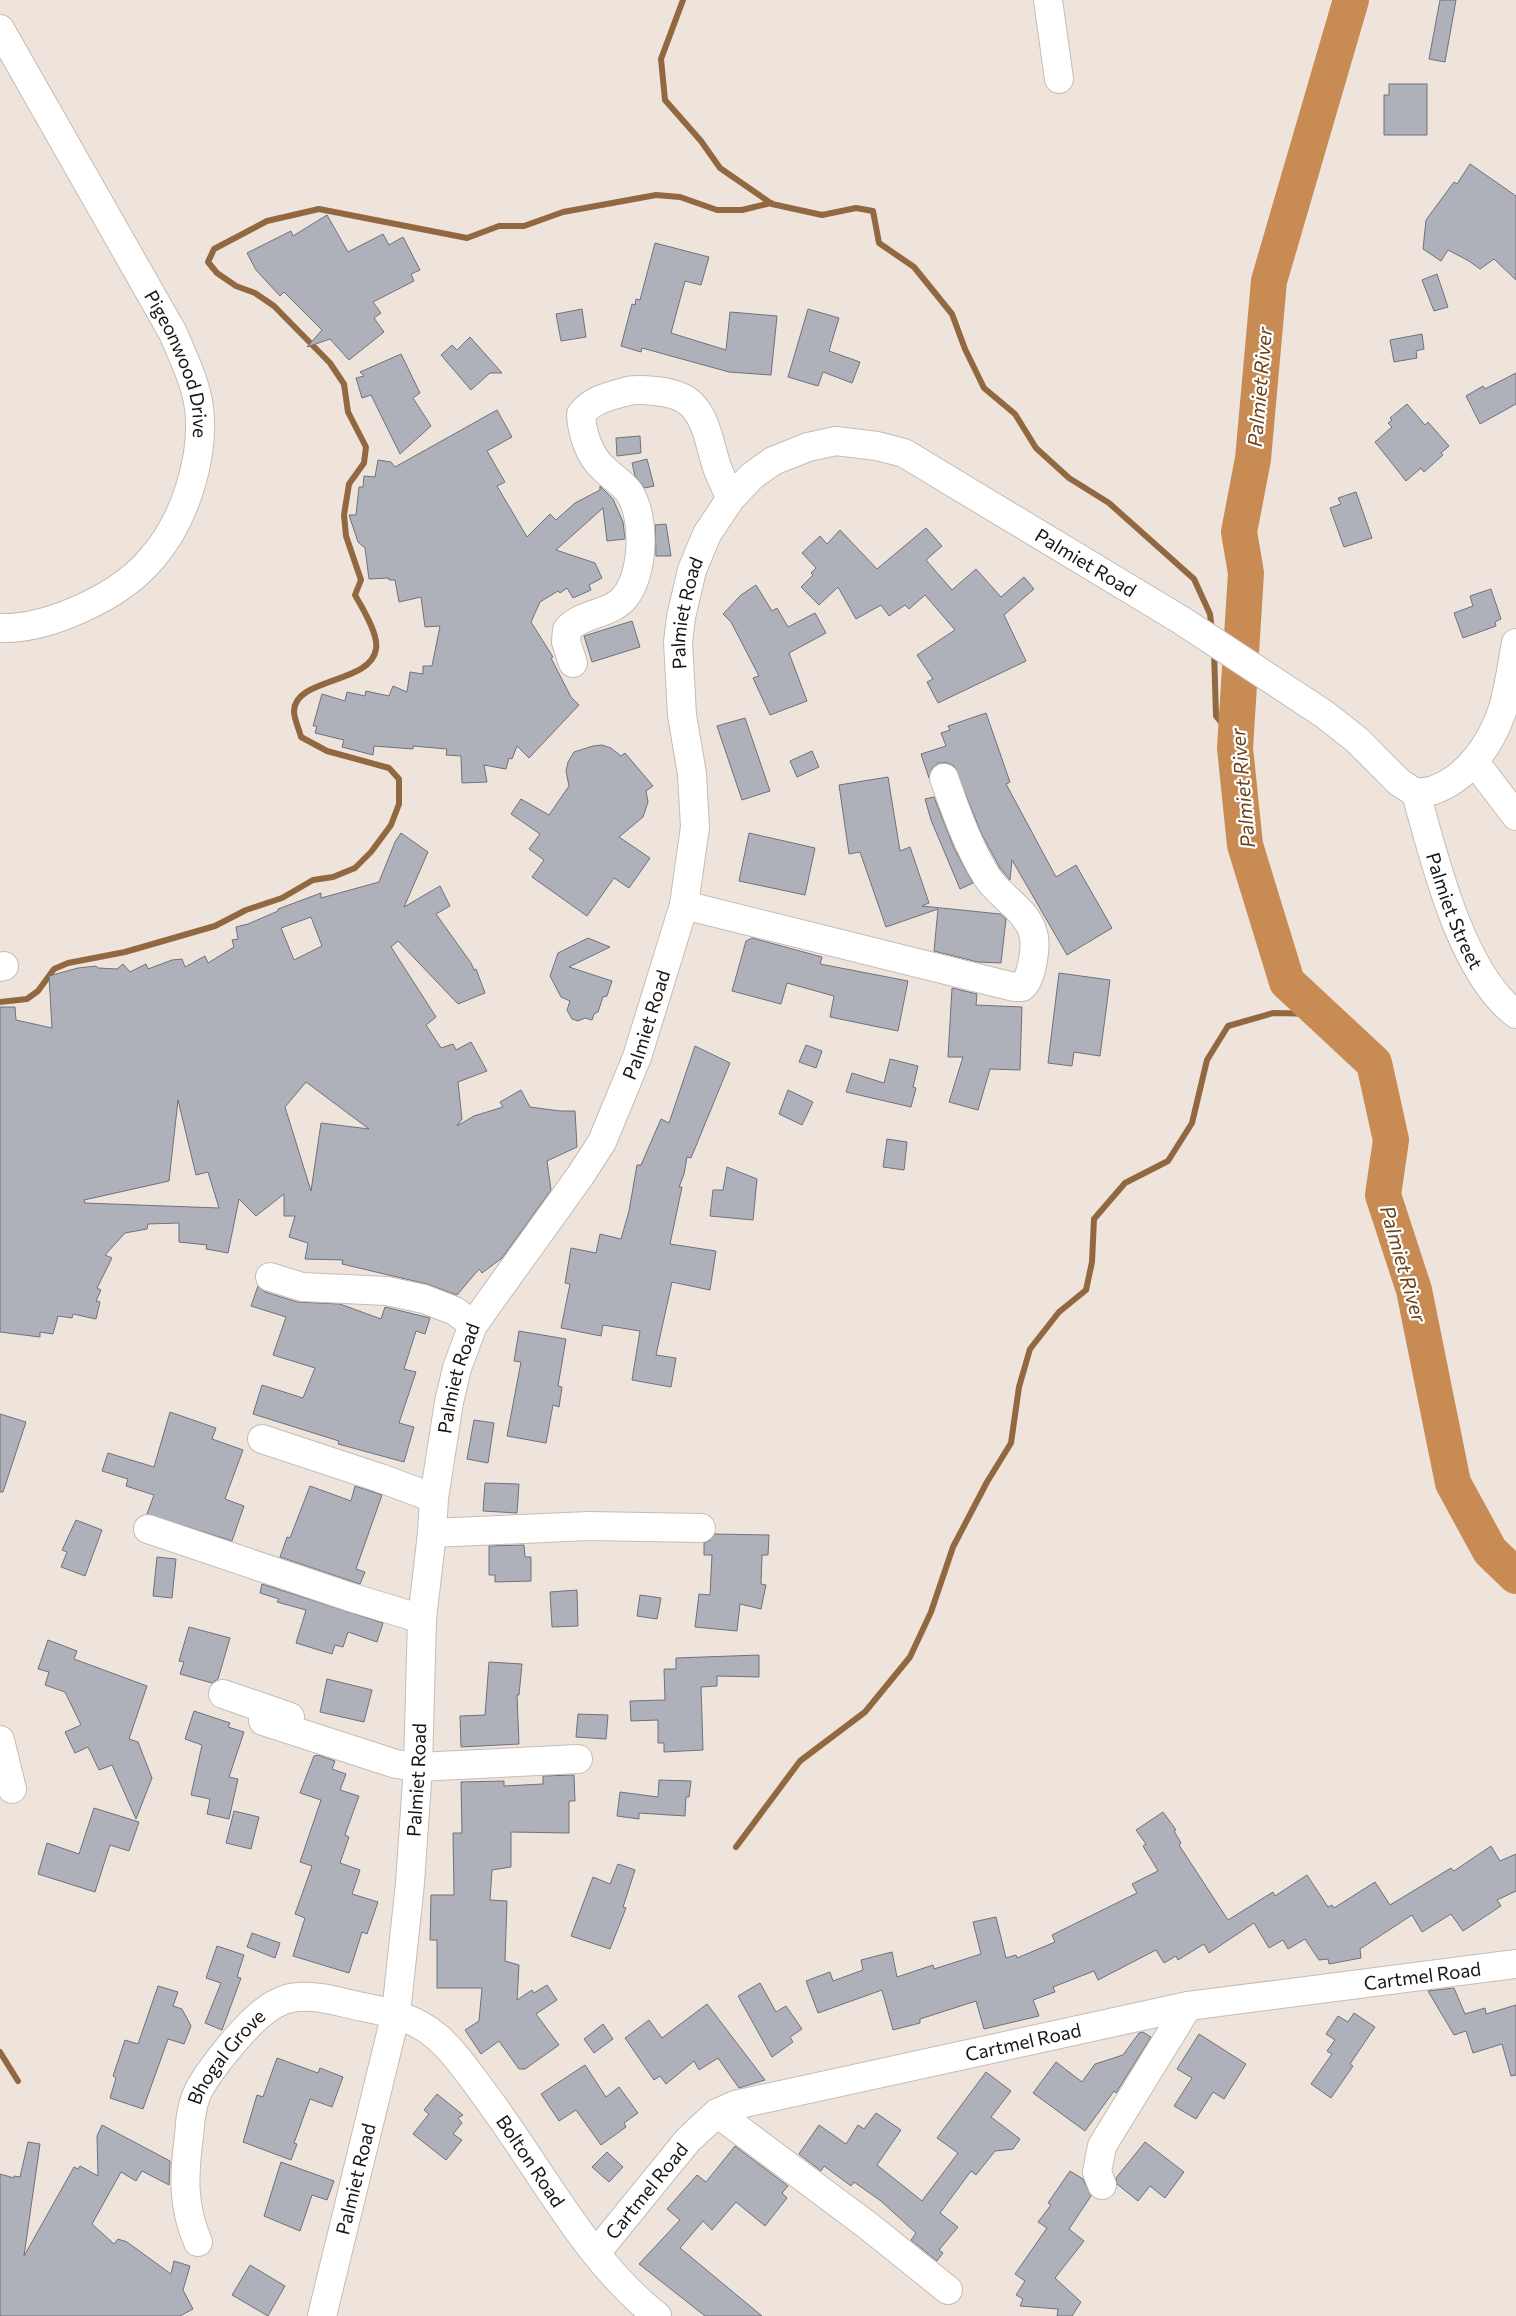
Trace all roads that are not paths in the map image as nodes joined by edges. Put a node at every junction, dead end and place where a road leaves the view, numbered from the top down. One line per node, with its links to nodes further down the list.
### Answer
1 (1048, 0): 3 (street)
2 (0, 29): 5 (street, Pigeonwood Drive)
3 (1059, 80)
4 (731, 498): 7 (street); 10 (street, Palmiet Road); 12 (street, Palmiet Road)
5 (0, 628)
6 (1516, 643): 8 (street)
7 (573, 663)
8 (1474, 761): 10 (street); 11 (street)
9 (944, 778): 12 (street)
10 (1416, 793): 13 (street, Palmiet Street)
11 (1516, 816)
12 (684, 905): 15 (street, Palmiet Road)
13 (1516, 1014)
14 (270, 1277): 15 (street)
15 (473, 1325): 17 (street, Palmiet Road)
16 (262, 1439): 17 (street)
17 (434, 1498): 20 (street, Palmiet Road)
18 (701, 1528): 20 (street)
19 (148, 1529): 21 (street)
20 (432, 1533): 21 (street, Palmiet Road)
21 (422, 1619): 26 (street, Palmiet Road)
22 (223, 1694): 26 (street)
23 (263, 1721): 26 (street)
24 (0, 1740): 27 (street)
25 (578, 1760): 26 (street)
26 (418, 1763): 30 (street, Palmiet Road)
27 (12, 1789)
28 (1516, 1964): 29 (street, Cartmel Road)
29 (1188, 2006): 31 (street, Cartmel Road); 32 (street)
30 (396, 2013): 33 (street, Bhogal Grove); 34 (street, Bolton Road); 36 (street, Palmiet Road)
31 (717, 2113): 34 (street, Cartmel Road); 35 (street)
32 (1102, 2185)
33 (198, 2242)
34 (596, 2253): 37 (street, Bolton Road)
35 (948, 2290)
36 (322, 2316)
37 (657, 2316)

